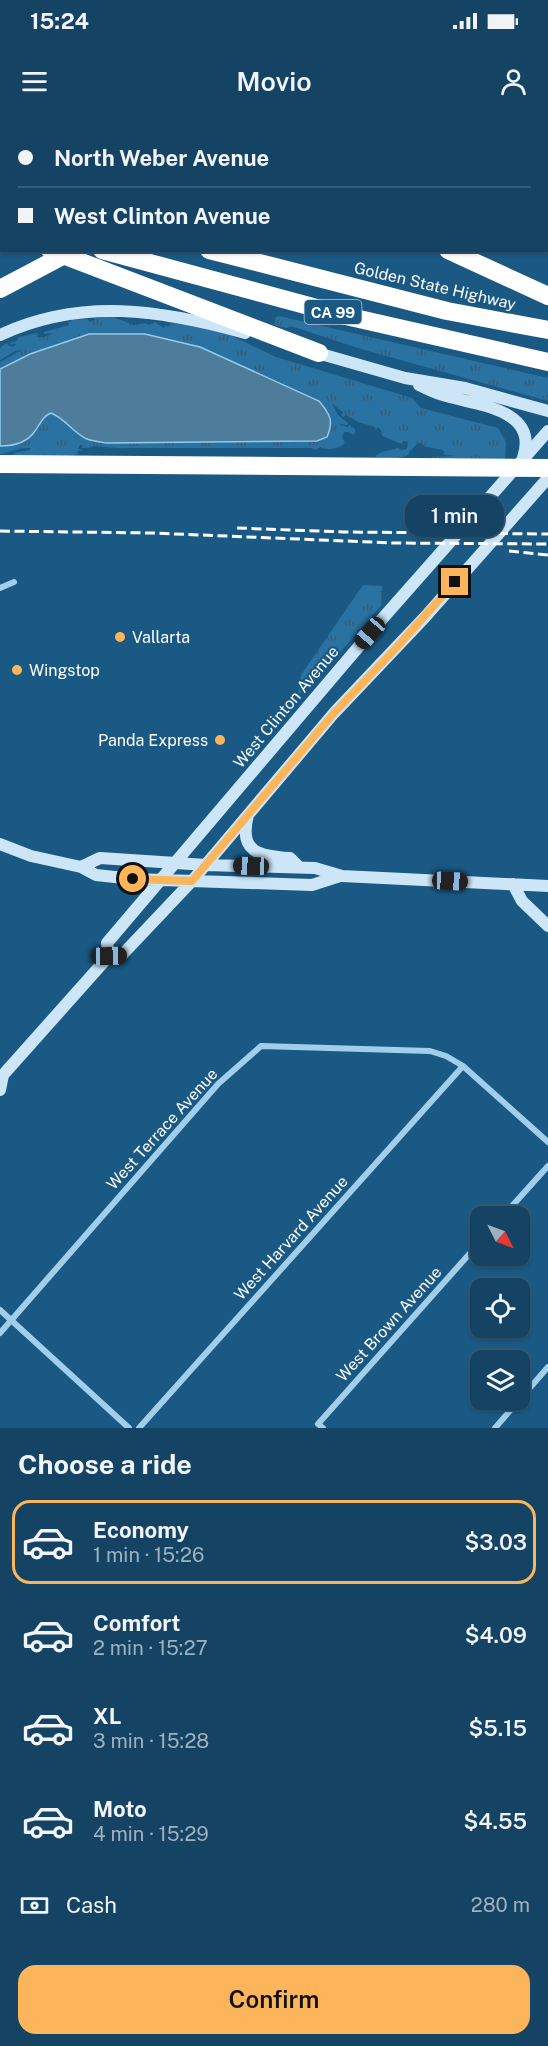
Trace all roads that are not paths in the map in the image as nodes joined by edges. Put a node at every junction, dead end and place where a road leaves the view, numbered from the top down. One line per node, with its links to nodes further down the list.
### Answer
1 (58, 252): 5 (highway)
2 (217, 252): 8 (highway, Golden State Highway / CA 99)
3 (452, 252): 7 (highway)
4 (111, 253): 11 (highway, CA 99)
5 (74, 256): 6 (highway); 10 (highway)
6 (0, 289)
7 (548, 296)
8 (548, 330)
9 (0, 335): 10 (main road)
10 (319, 353): 12 (main road)
11 (548, 362)
12 (405, 378): 13 (main road); 15 (main road)
13 (548, 411)
14 (548, 431): 15 (main road, West Clinton Avenue)
15 (521, 462): 23 (main road, West Clinton Avenue)
16 (0, 464): 17 (highway)
17 (548, 468)
18 (548, 478): 21 (main road, West Clinton Avenue)
19 (15, 582): 20 (street)
20 (0, 588)
21 (248, 814): 24 (main road, West Clinton Avenue); 26 (main road)
22 (0, 844): 25 (main road)
23 (176, 863): 24 (main road); 25 (main road); 28 (main road, West Clinton Avenue)
24 (206, 865): 26 (main road); 29 (main road, West Clinton Avenue)
25 (81, 867): 28 (main road)
26 (299, 867): 27 (main road)
27 (342, 876): 29 (main road); 30 (main road)
28 (162, 879): 29 (main road); 33 (main road, West Clinton Avenue)
29 (192, 881): 33 (main road, West Clinton Avenue)
30 (513, 884): 31 (main road); 32 (main road)
31 (548, 886)
32 (548, 926)
33 (109, 956): 35 (main road, West Clinton Avenue)
34 (463, 1066): 37 (street, West Terrace Avenue); 42 (street, West Terrace Avenue); 47 (street, West Harvard Avenue)
35 (1, 1075): 36 (main road, West Clinton Avenue)
36 (0, 1090)
37 (548, 1142)
38 (548, 1166): 39 (street)
39 (512, 1206)
40 (470, 1254): 45 (street, West Brown Avenue)
41 (0, 1310): 42 (street)
42 (11, 1320): 43 (street, West Terrace Avenue); 46 (street)
43 (0, 1334)
44 (548, 1367): 48 (street)
45 (320, 1426)
46 (129, 1428)
47 (139, 1428)
48 (495, 1428)

